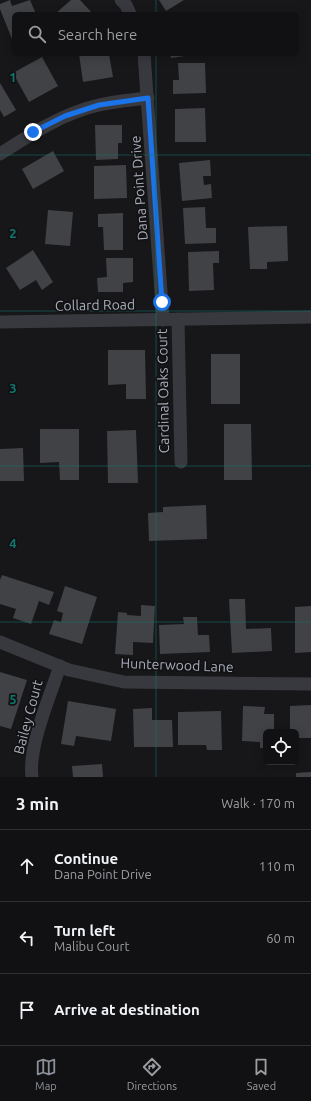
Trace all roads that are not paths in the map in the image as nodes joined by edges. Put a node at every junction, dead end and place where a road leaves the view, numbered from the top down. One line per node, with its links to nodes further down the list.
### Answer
1 (121, 0): 2 (street)
2 (129, 12)
3 (144, 56): 4 (street, Dana Point Drive)
4 (148, 98): 5 (street); 8 (street, Dana Point Drive)
5 (0, 154)
6 (311, 317): 7 (street, Collard Road)
7 (178, 319): 8 (street, Collard Road); 10 (street, Cardinal Oaks Court)
8 (163, 320): 9 (street, Collard Road)
9 (0, 322)
10 (181, 462)
11 (0, 642): 12 (street, Hunterwood Lane)
12 (60, 666): 13 (street, Hunterwood Lane); 14 (street, Bailey Court)
13 (311, 684)
14 (32, 777)

